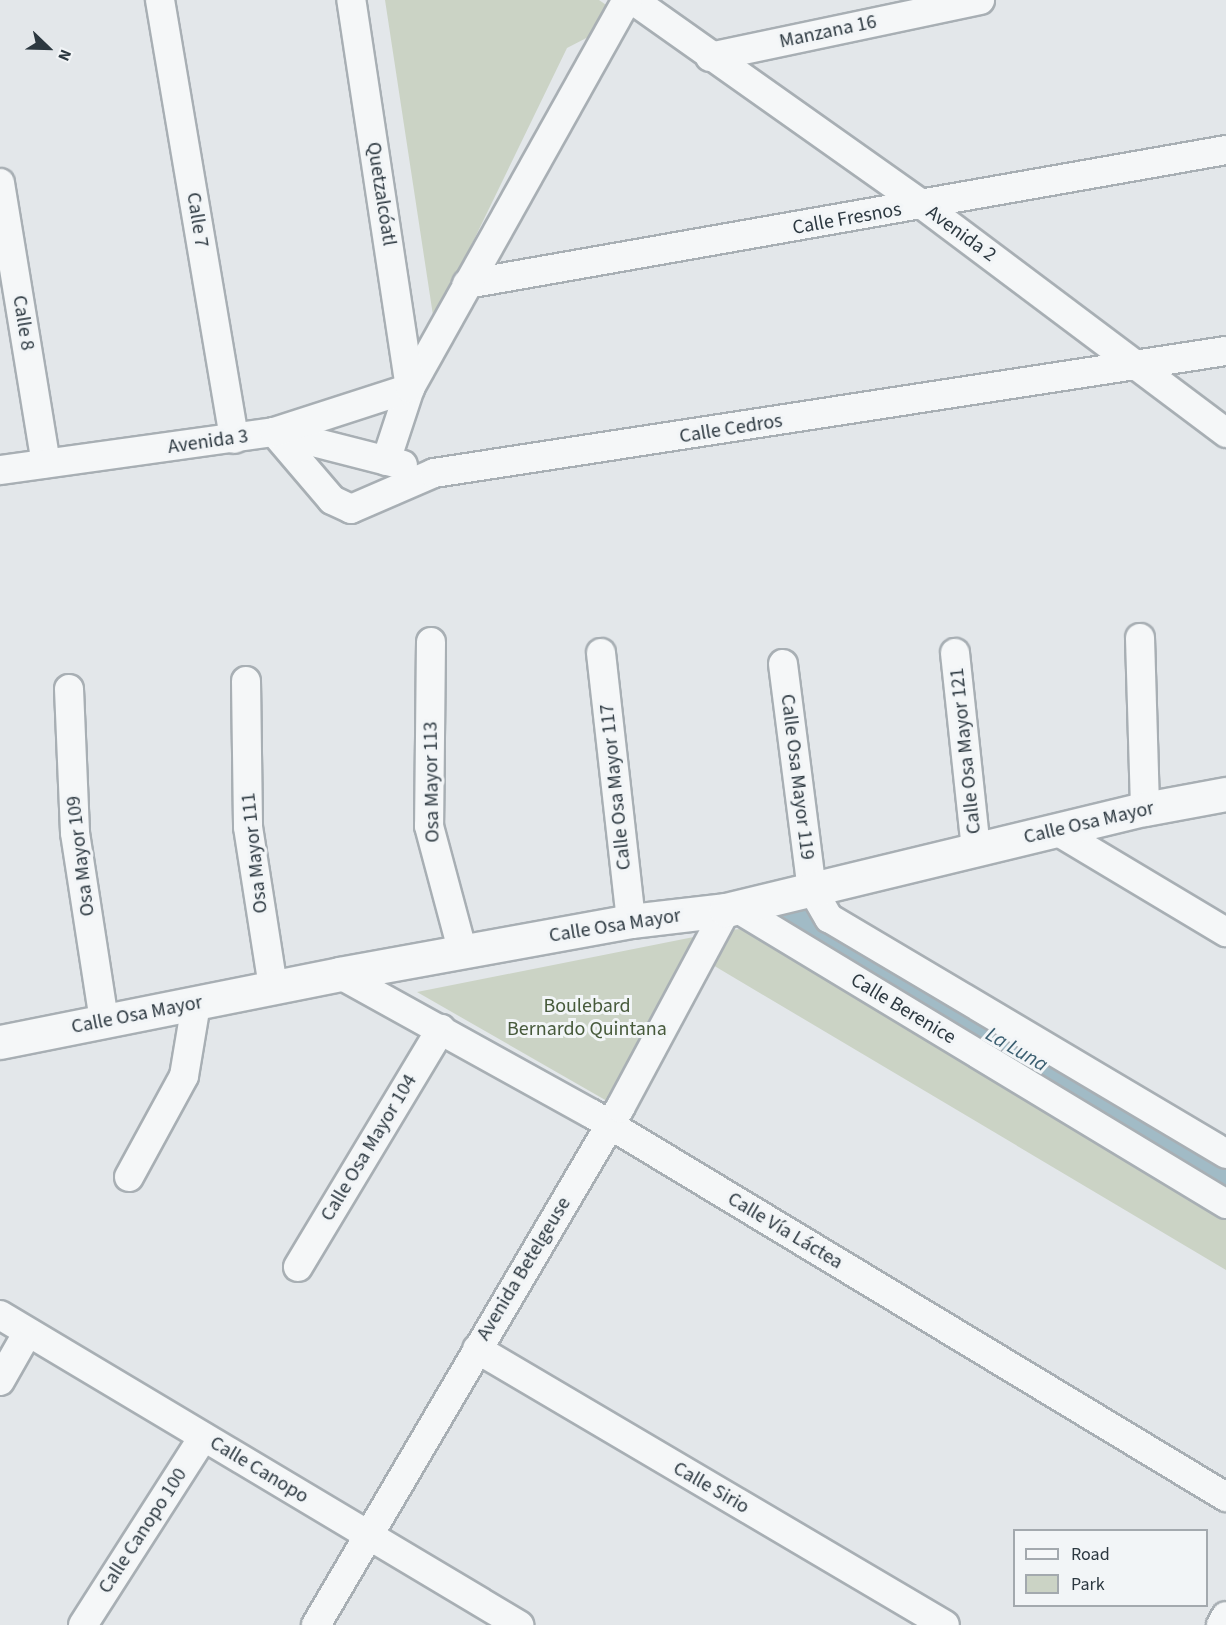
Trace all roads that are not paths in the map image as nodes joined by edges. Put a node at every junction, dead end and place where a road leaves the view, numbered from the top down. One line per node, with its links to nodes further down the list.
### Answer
1 (160, 0): 16 (street, Calle 7)
2 (351, 0): 13 (street, Quetzalcóatl)
3 (627, 0): 10 (street)
4 (633, 0): 6 (street, Avenida 2)
5 (980, 0): 6 (street, Manzana 16)
6 (710, 57): 9 (street, Avenida 2)
7 (1226, 150): 9 (street, Calle Fresnos)
8 (0, 183): 18 (street, Calle 8)
9 (924, 206): 10 (street, Calle Fresnos); 12 (street, Avenida 2)
10 (467, 284): 13 (street)
11 (1226, 351): 12 (street, Calle Cedros)
12 (1143, 367): 15 (street, Avenida 2); 20 (street, Calle Cedros)
13 (410, 388): 14 (street, Avenida 3); 17 (street)
14 (274, 432): 16 (street, Avenida 3); 17 (street); 20 (street, Calle Cedros)
15 (1226, 433)
16 (234, 439): 18 (street, Avenida 3)
17 (386, 461): 20 (street)
18 (46, 463): 19 (street, Avenida 3)
19 (0, 471)
20 (434, 473)
21 (1140, 638): 29 (street)
22 (431, 642): 36 (street, Osa Mayor 113)
23 (955, 652): 31 (street, Calle Osa Mayor 121)
24 (601, 653): 34 (street, Calle Osa Mayor 117)
25 (783, 664): 32 (street, Calle Osa Mayor 119)
26 (246, 681): 38 (street, Osa Mayor 111)
27 (69, 689): 40 (street, Osa Mayor 109)
28 (1226, 794): 29 (street, Calle Osa Mayor)
29 (1145, 809): 30 (street, Calle Osa Mayor)
30 (1058, 831): 31 (street, Calle Osa Mayor); 35 (street)
31 (976, 849): 32 (street, Calle Osa Mayor)
32 (812, 889): 33 (street, Calle Osa Mayor); 44 (street, Calle Berenice)
33 (730, 908): 34 (street, Calle Osa Mayor); 43 (street, Avenida Betelgeuse); 46 (street, Calle Berenice)
34 (631, 921): 36 (street, Calle Osa Mayor)
35 (1226, 932)
36 (463, 953): 37 (street, Calle Osa Mayor)
37 (339, 974): 38 (street, Calle Osa Mayor); 41 (street, Calle Vía Láctea)
38 (273, 987): 39 (street, Calle Osa Mayor)
39 (196, 1004): 40 (street, Calle Osa Mayor); 45 (street)
40 (104, 1022): 42 (street, Calle Osa Mayor)
41 (441, 1029): 43 (street, Calle Vía Láctea); 47 (street, Calle Osa Mayor 104)
42 (0, 1042)
43 (610, 1125): 50 (street, Avenida Betelgeuse); 53 (street, Calle Vía Láctea)
44 (1226, 1154)
45 (129, 1177)
46 (1226, 1204)
47 (298, 1267)
48 (0, 1315): 49 (street, Calle Canopo)
49 (28, 1332): 51 (street); 52 (street, Calle Canopo)
50 (477, 1349): 54 (street, Avenida Betelgeuse); 59 (street, Calle Sirio)
51 (0, 1381)
52 (203, 1437): 54 (street, Calle Canopo); 56 (street, Calle Canopo 100)
53 (1226, 1497)
54 (369, 1535): 57 (street, Avenida Betelgeuse); 58 (street, Calle Canopo)
55 (1226, 1616): 60 (street)
56 (83, 1625)
57 (316, 1625)
58 (519, 1625)
59 (945, 1625)
60 (1221, 1625)

